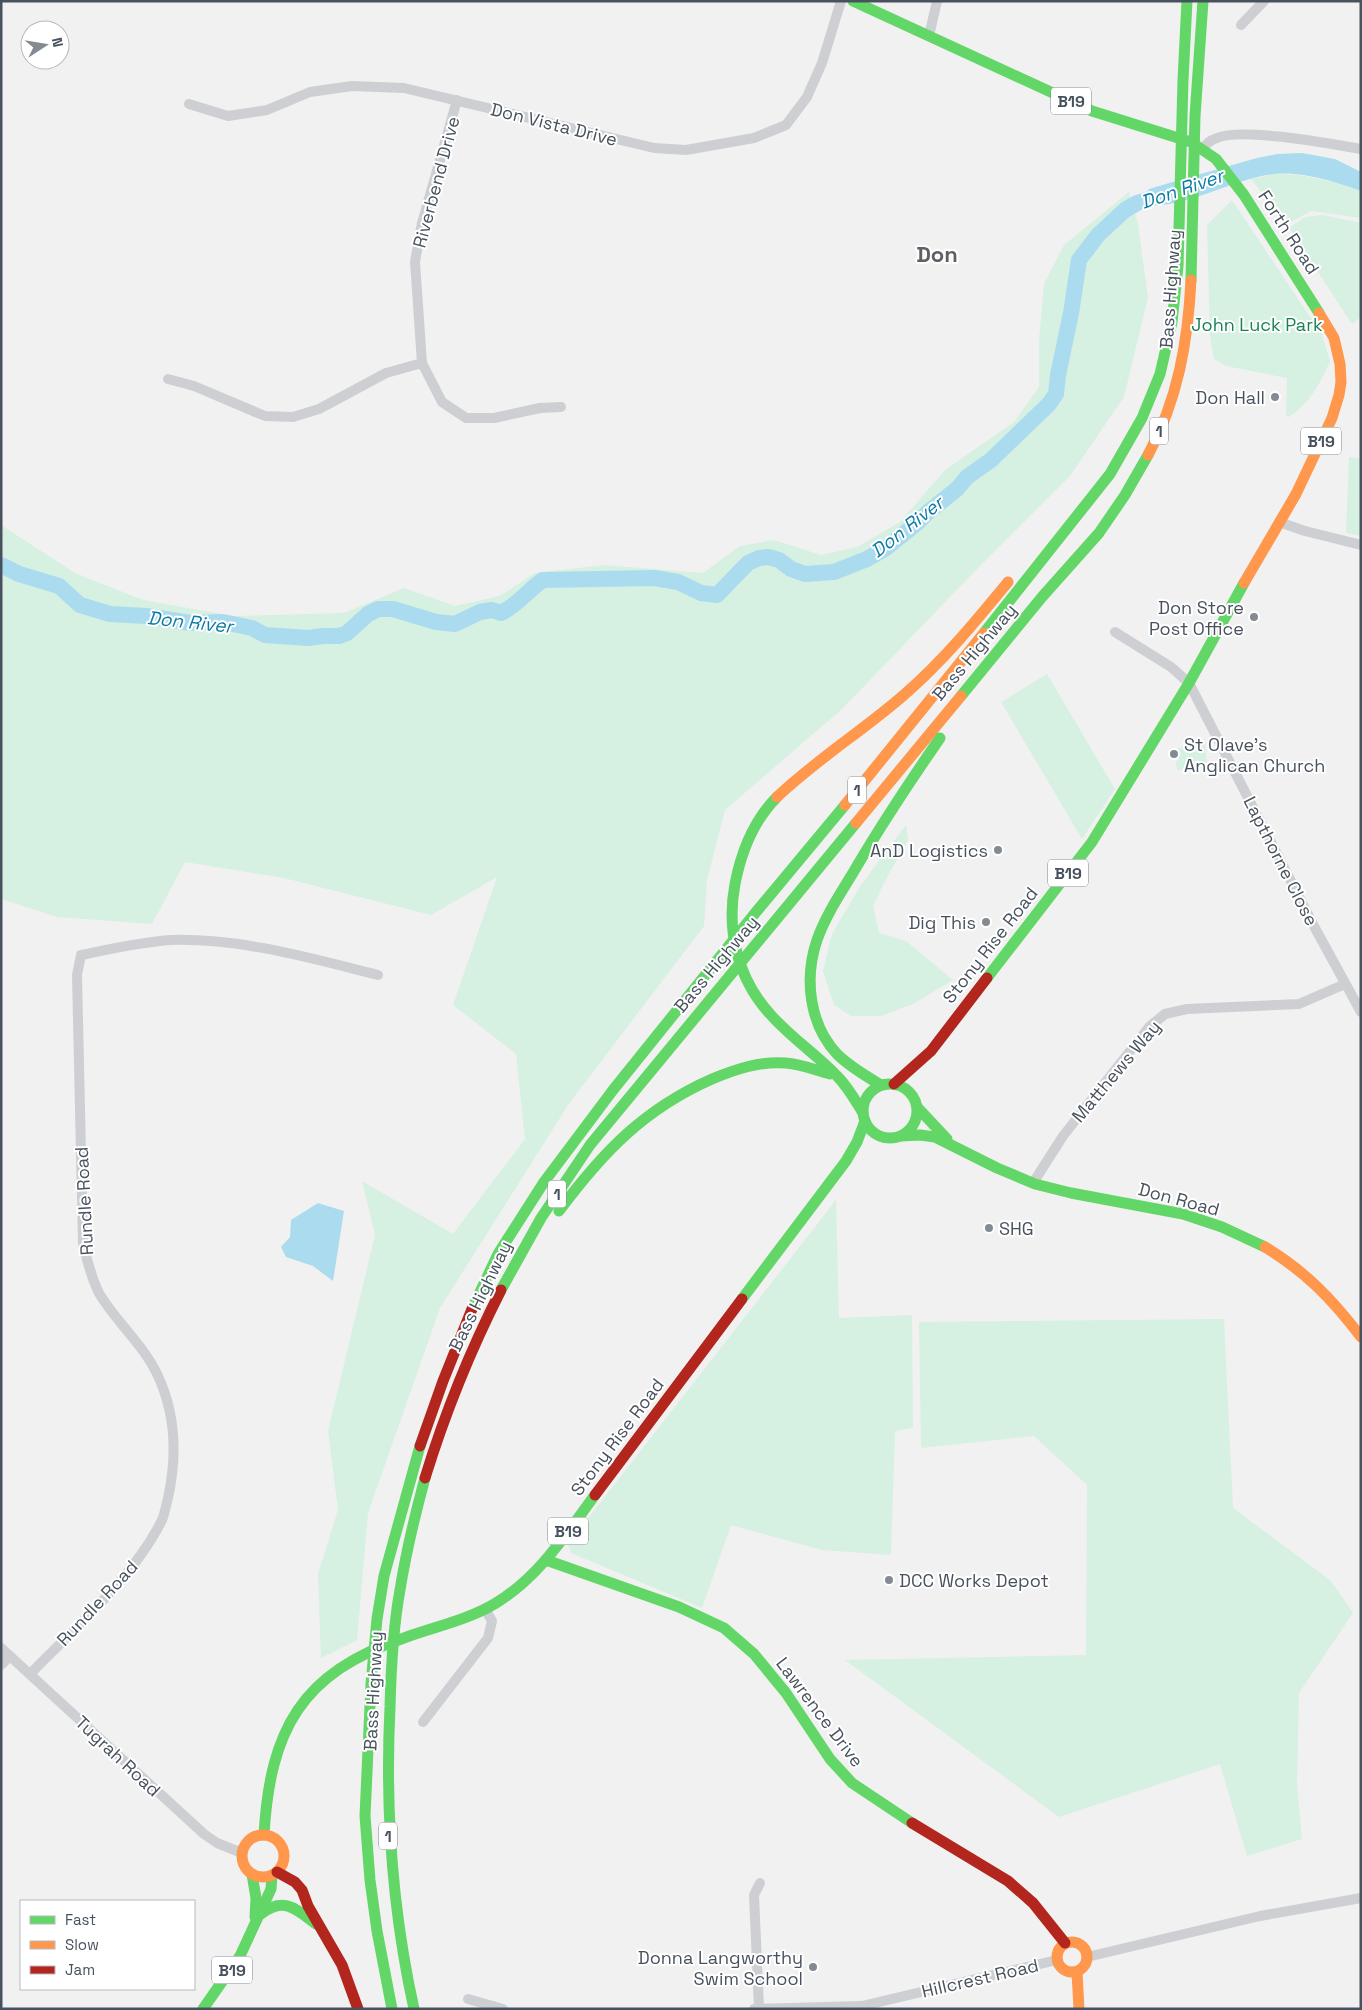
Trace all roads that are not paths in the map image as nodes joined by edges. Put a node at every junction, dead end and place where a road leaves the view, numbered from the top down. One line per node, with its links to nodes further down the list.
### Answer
1 (841, 1): 9 (street, Don Vista Drive)
2 (853, 1): 8 (main road, Forth Road / B19)
3 (937, 1): 8 (street)
4 (1187, 1): 16 (main road, Bass Highway / 1)
5 (1203, 1): 19 (main road, Bass Highway / 1)
6 (1264, 1): 7 (street)
7 (1242, 25)
8 (929, 36): 12 (main road, Forth Road / B19)
9 (458, 100): 10 (street, Don Vista Drive); 13 (street, Riverbend Drive)
10 (189, 104)
11 (1361, 149): 12 (street)
12 (1202, 150): 17 (main road, Forth Road / B19)
13 (422, 363): 14 (street); 15 (street, Riverbend Drive)
14 (168, 379)
15 (561, 407)
16 (1100, 488): 26 (main road); 61 (main road, Bass Highway / 1)
17 (1279, 522): 18 (street); 21 (main road, Forth Road / B19)
18 (1361, 545)
19 (1042, 597): 28 (main road); 37 (main road, Bass Highway / 1)
20 (1115, 632): 21 (street, Lapthorne Close)
21 (1189, 683): 23 (street, Lapthorne Close); 25 (main road, Stony Rise Road / B19)
22 (378, 975): 43 (street, Rundle Road)
23 (1345, 984): 24 (street, Lapthorne Close); 35 (street, Matthews Way)
24 (1361, 1012)
25 (931, 1051): 27 (main road, Stony Rise Road / B19); 29 (main road, Stony Rise Road / B19)
26 (836, 1076): 30 (main road); 37 (main road)
27 (894, 1084): 28 (main road); 29 (main road)
28 (880, 1085): 30 (main road, B19)
29 (915, 1102): 31 (main road, B19); 33 (main road, Don Road)
30 (864, 1117): 32 (main road); 34 (main road, Stony Rise Road / B19)
31 (901, 1136): 32 (main road, B19); 33 (main road, Don Road)
32 (883, 1138): 34 (main road, Stony Rise Road / B19)
33 (957, 1147): 35 (main road, Don Road)
34 (846, 1160): 38 (main road, Stony Rise Road / B19)
35 (1033, 1183): 36 (main road, Don Road)
36 (1361, 1337)
37 (474, 1345): 62 (main road, Bass Highway / 1)
38 (546, 1560): 39 (main road, Stony Rise Road / B19); 54 (main road, Lawrence Drive)
39 (485, 1609): 44 (street); 45 (main road, Stony Rise Road / B19)
40 (1, 1648): 41 (street, Tugrah Road)
41 (10, 1656): 42 (street); 43 (street, Tugrah Road)
42 (1, 1665)
43 (30, 1674): 46 (street, Tugrah Road)
44 (423, 1722)
45 (264, 1834): 46 (main road); 48 (main road, B19)
46 (242, 1853): 47 (main road, B19)
47 (252, 1874): 48 (main road); 52 (main road, B19)
48 (274, 1874): 51 (main road, B19); 53 (main road)
49 (760, 1883): 65 (street)
50 (1361, 1898): 55 (street)
51 (260, 1914): 52 (main road, B19); 53 (main road)
52 (253, 1926): 59 (main road, B19)
53 (319, 1926): 60 (main road)
54 (1065, 1943): 55 (main road); 56 (main road)
55 (1087, 1957): 57 (main road)
56 (1057, 1960): 57 (main road); 65 (street, Hillcrest Road)
57 (1077, 1972): 66 (main road)
58 (468, 1999): 63 (street)
59 (203, 2009)
60 (358, 2009)
61 (392, 2009)
62 (414, 2009)
63 (503, 2009)
64 (754, 2009): 65 (street, Hillcrest Road)
65 (759, 2009)
66 (1079, 2009)

